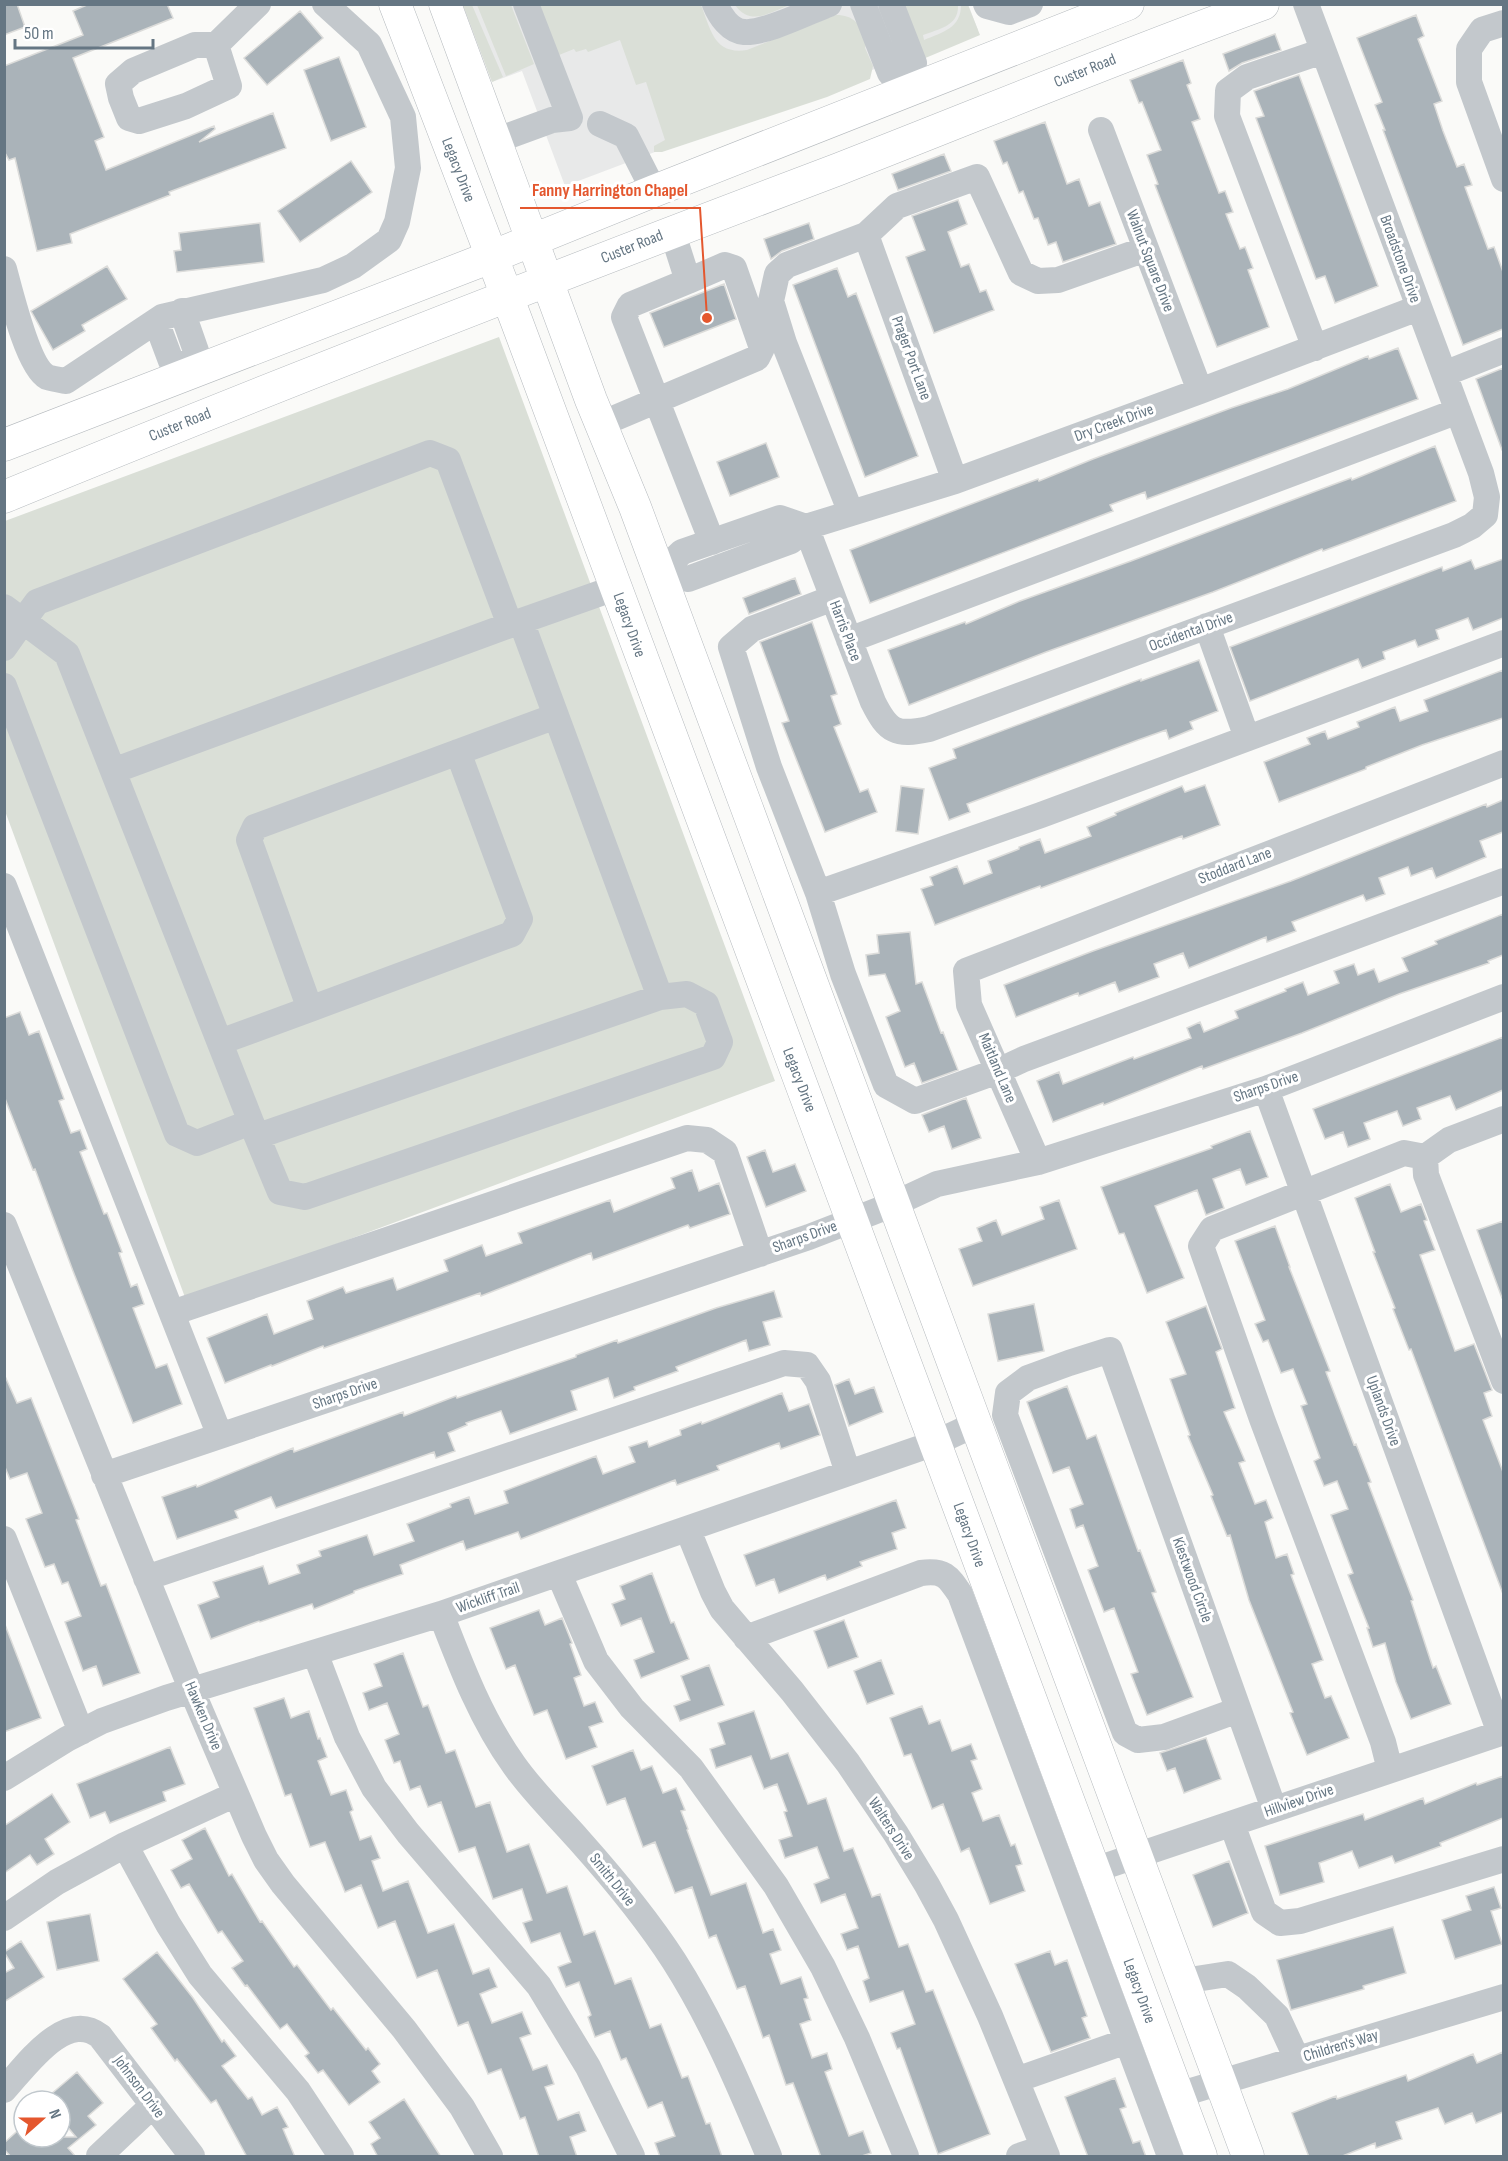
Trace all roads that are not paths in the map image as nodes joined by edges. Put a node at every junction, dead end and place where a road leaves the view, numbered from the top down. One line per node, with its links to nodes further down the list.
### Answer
1 (258, 4): 16 (street)
2 (324, 4): 35 (street)
3 (395, 4): 29 (main road, Legacy Drive)
4 (445, 4): 22 (main road)
5 (526, 4): 22 (street)
6 (715, 4): 7 (street)
7 (829, 4)
8 (863, 4): 18 (street)
9 (891, 4): 18 (street)
10 (986, 4): 11 (street)
11 (1030, 4)
12 (1128, 4): 18 (main road)
13 (1263, 4): 21 (main road, Custer Road)
14 (1306, 4): 17 (street, Broadstone Drive)
15 (1503, 23): 23 (street)
16 (216, 45)
17 (1323, 51): 34 (street, Broadstone Drive); 37 (street)
18 (909, 91): 21 (main road); 24 (main road)
19 (600, 124): 24 (street)
20 (1101, 130): 28 (street, Walnut Square Drive)
21 (926, 135): 25 (main road, Custer Road)
22 (495, 141): 27 (main road)
23 (1503, 179)
24 (654, 191): 27 (main road)
25 (672, 231): 31 (main road, Custer Road); 32 (street)
26 (866, 235): 28 (street); 47 (street, Prager Port Lane); 49 (street)
27 (531, 240): 29 (main road); 31 (main road)
28 (1146, 249): 41 (street, Walnut Square Drive)
29 (491, 257): 33 (main road, Legacy Drive); 39 (main road)
30 (4, 269): 36 (street)
31 (546, 281): 33 (main road, Custer Road); 45 (main road)
32 (688, 281): 42 (street); 42 (street)
33 (506, 295): 43 (main road, Custer Road); 54 (main road, Legacy Drive)
34 (1418, 308): 37 (street, Dry Creek Drive); 40 (street, Broadstone Drive)
35 (182, 311): 36 (street); 39 (street)
36 (156, 321): 39 (street)
37 (1315, 348): 41 (street, Dry Creek Drive)
38 (1503, 350): 40 (street)
39 (196, 370): 43 (main road); 46 (main road)
40 (1444, 374): 44 (street, Broadstone Drive)
41 (1200, 391): 47 (street, Dry Creek Drive)
42 (657, 401): 45 (street); 52 (street)
43 (213, 411): 48 (main road, Custer Road)
44 (1458, 411): 50 (street, Broadstone Drive); 59 (street)
45 (601, 424): 53 (main road)
46 (4, 445)
47 (956, 481): 49 (street, Dry Creek Drive)
48 (4, 497)
49 (851, 513): 51 (street, Dry Creek Drive)
50 (1485, 516): 58 (street, Occidental Drive)
51 (806, 527): 52 (street); 53 (street, Dry Creek Drive); 55 (street, Harris Place)
52 (711, 542): 53 (street)
53 (659, 574): 54 (main road); 84 (main road)
54 (615, 588): 57 (street); 85 (main road, Legacy Drive)
55 (833, 598): 59 (street, Harris Place); 71 (street)
56 (14, 614): 57 (street); 61 (street); 68 (street)
57 (515, 623): 63 (street); 68 (street)
58 (1207, 626): 64 (street, Occidental Drive); 65 (street)
59 (849, 640): 64 (street, Harris Place)
60 (1503, 642): 65 (street)
61 (4, 648)
62 (4, 686): 80 (street)
63 (556, 716): 66 (street); 73 (street)
64 (892, 730)
65 (1247, 738): 71 (street)
66 (458, 752): 75 (street); 75 (street)
67 (1503, 763): 72 (street, Stoddard Lane)
68 (113, 771): 76 (street)
69 (1503, 881): 77 (street)
70 (4, 886): 88 (street)
71 (818, 893): 77 (street)
72 (966, 971): 77 (street, Maitland Lane)
73 (660, 997): 80 (street); 80 (street)
74 (1503, 997): 78 (street, Sharps Drive)
75 (310, 1009): 76 (street)
76 (220, 1042): 80 (street)
77 (998, 1071): 82 (street, Maitland Lane)
78 (1266, 1089): 82 (street, Sharps Drive); 83 (street, Uplands Drive)
79 (1503, 1119): 81 (street)
80 (254, 1129)
81 (1425, 1157): 83 (street); 89 (street)
82 (1038, 1162): 84 (street, Sharps Drive)
83 (1304, 1193): 105 (street, Uplands Drive); 106 (street)
84 (894, 1204): 85 (street, Sharps Drive); 90 (main road)
85 (851, 1220): 87 (street, Sharps Drive); 92 (main road, Legacy Drive)
86 (4, 1226): 94 (street, Hawken Drive)
87 (760, 1254): 88 (street); 91 (street, Sharps Drive)
88 (172, 1313): 91 (street)
89 (1503, 1381)
90 (976, 1424): 92 (street, Wickliff Trail); 112 (main road)
91 (220, 1436): 94 (street, Sharps Drive)
92 (935, 1443): 93 (street, Wickliff Trail); 114 (main road, Legacy Drive)
93 (848, 1473): 95 (street, Wickliff Trail); 98 (street)
94 (104, 1475): 98 (street, Hawken Drive)
95 (687, 1530): 97 (street, Wickliff Trail); 100 (street, Walters Drive)
96 (4, 1539): 104 (street)
97 (559, 1574): 99 (street, Wickliff Trail); 132 (street)
98 (146, 1578): 102 (street, Hawken Drive)
99 (441, 1614): 101 (street, Wickliff Trail); 131 (street, Smith Drive)
100 (746, 1638): 118 (street); 120 (street, Walters Drive)
101 (315, 1653): 102 (street, Wickliff Trail); 130 (street)
102 (192, 1691): 104 (street, Wickliff Trail); 108 (street, Hawken Drive)
103 (1238, 1710): 103 (street, Kiestwood Circle); 109 (street, Kiestwood Circle)
104 (81, 1732): 107 (street, Wickliff Trail)
105 (1502, 1733): 106 (street, Hillview Drive)
106 (1389, 1770): 109 (street, Hillview Drive)
107 (4, 1778)
108 (236, 1794): 111 (street); 129 (street, Hawken Drive)
109 (1274, 1809): 110 (street, Hillview Drive)
110 (1232, 1824): 112 (street, Hillview Drive); 113 (street)
111 (125, 1845): 115 (street); 128 (street)
112 (1137, 1857): 114 (street, Hillview Drive); 116 (main road)
113 (1503, 1859)
114 (1094, 1870): 123 (main road, Legacy Drive)
115 (4, 1918)
116 (1183, 1981): 119 (street); 121 (main road)
117 (1503, 1997): 119 (street, Children's Way)
118 (1127, 2041): 120 (street); 134 (street)
119 (1297, 2059): 121 (street, Children's Way)
120 (1016, 2080): 125 (street, Walters Drive)
121 (1220, 2082): 123 (street, Children's Way); 136 (main road)
122 (4, 2090): 124 (street, Johnson Drive)
123 (1178, 2095): 135 (main road, Legacy Drive)
124 (153, 2105): 126 (street); 127 (street, Johnson Drive)
125 (1045, 2152): 133 (street)
126 (99, 2157)
127 (192, 2157)
128 (341, 2157)
129 (490, 2157)
130 (632, 2157)
131 (769, 2157)
132 (906, 2157)
133 (1019, 2157)
134 (1170, 2157)
135 (1201, 2157)
136 (1248, 2157)

